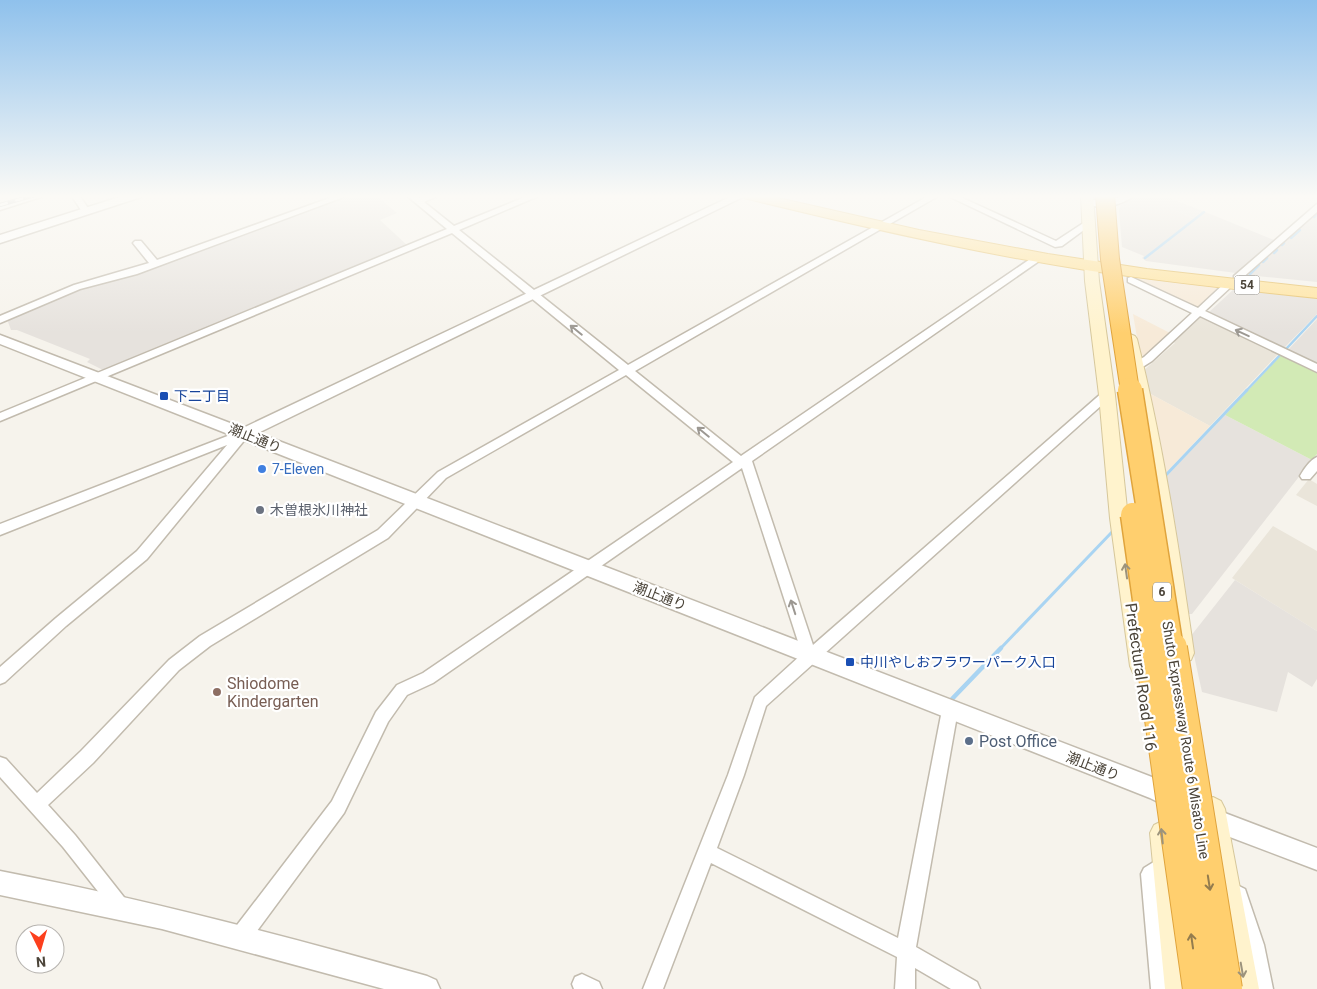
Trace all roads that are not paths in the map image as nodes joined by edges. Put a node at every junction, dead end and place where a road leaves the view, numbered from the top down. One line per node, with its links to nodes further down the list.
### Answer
1 (217, 241): 17 (street)
2 (426, 241): 31 (street)
3 (467, 241): 23 (street)
4 (646, 241): 23 (street)
5 (855, 241): 30 (street)
6 (965, 241): 16 (main road, 54)
7 (985, 241): 18 (main road, 54)
8 (1048, 241): 9 (street)
9 (1063, 241)
10 (1095, 241): 18 (main road)
11 (1099, 241): 62 (highway, Shuto Expressway Route 6 Misato Line / 6, one-way to 11, bridge)
12 (1104, 241): 18 (main road)
13 (1107, 241): 63 (highway, Shuto Expressway Route 6 Misato Line / 6, one-way to 63, bridge)
14 (1278, 241): 20 (street)
15 (138, 243): 17 (street)
16 (1039, 257): 18 (main road, 54); 35 (street)
17 (155, 264): 25 (street)
18 (1104, 264): 20 (main road, 54); 27 (main road, Prefectural Road 116); 28 (main road)
19 (1131, 280): 24 (street)
20 (1233, 281): 21 (main road, 54); 22 (main road, 54); 24 (street)
21 (1317, 287)
22 (1317, 293)
23 (533, 295): 30 (street, one-way to 23); 34 (street)
24 (1198, 312): 28 (street); 29 (street, one-way to 24)
25 (0, 320)
26 (0, 339): 31 (street, 潮止通り)
27 (1104, 365): 28 (street); 32 (main road, Prefectural Road 116)
28 (1136, 367): 47 (main road)
29 (1317, 368)
30 (626, 370): 35 (street, one-way to 30); 38 (street)
31 (97, 377): 33 (street); 34 (street, 潮止通り)
32 (1107, 395): 41 (street); 45 (main road, Prefectural Road 116, one-way to 32)
33 (0, 418)
34 (243, 434): 38 (street, 潮止通り); 39 (street); 42 (street)
35 (743, 461): 40 (street); 41 (street, one-way to 35)
36 (1317, 462): 37 (street)
37 (1306, 476)
38 (415, 502): 40 (street, 潮止通り); 46 (street)
39 (0, 530)
40 (587, 568): 41 (street, 潮止通り); 54 (street)
41 (811, 654): 43 (street, 潮止通り); 48 (street)
42 (0, 677)
43 (950, 710): 45 (street, 潮止通り); 55 (street)
44 (0, 765): 46 (street)
45 (1157, 790): 47 (street, 潮止通り); 50 (main road, Prefectural Road 116, one-way to 45)
46 (36, 805): 53 (street)
47 (1215, 820): 49 (street, 潮止通り); 51 (main road)
48 (705, 851): 55 (street); 57 (street)
49 (1317, 859)
50 (1165, 864): 60 (street); 61 (main road, Prefectural Road 116)
51 (1223, 864): 64 (main road, one-way to 64); 65 (street)
52 (0, 883): 53 (street)
53 (121, 907): 54 (street)
54 (241, 936): 56 (street)
55 (906, 952): 58 (street); 59 (street)
56 (427, 989)
57 (653, 989)
58 (905, 989)
59 (970, 989)
60 (1161, 989)
61 (1179, 989)
62 (1199, 989)
63 (1226, 989)
64 (1245, 989)
65 (1263, 989)

